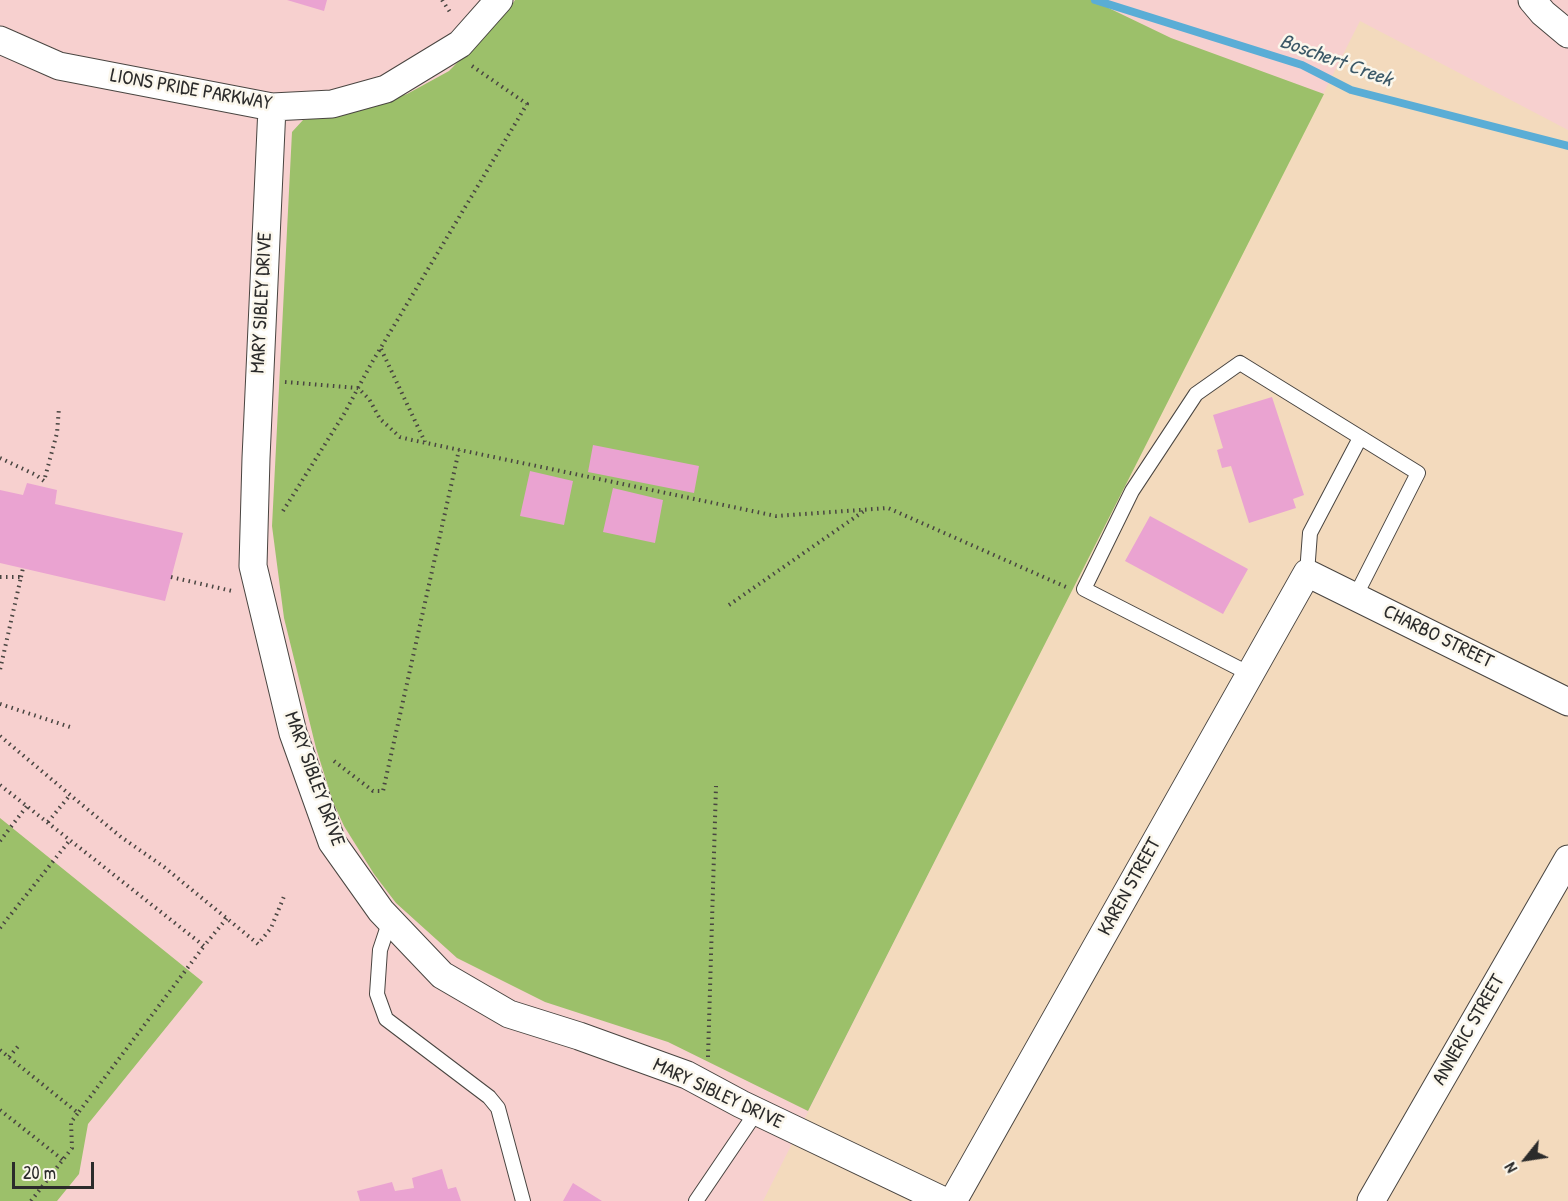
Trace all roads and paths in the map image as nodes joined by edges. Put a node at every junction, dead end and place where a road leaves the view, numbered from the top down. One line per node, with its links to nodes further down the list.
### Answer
1 (442, 0): 4 (path)
2 (499, 0): 7 (street, LIONS PRIDE PARKWAY)
3 (1532, 0): 5 (street)
4 (450, 12)
5 (1568, 34)
6 (0, 40): 8 (street, LIONS PRIDE PARKWAY)
7 (449, 50): 8 (street, LIONS PRIDE PARKWAY); 9 (path)
8 (273, 107): 47 (street, MARY SIBLEY DRIVE)
9 (381, 349): 11 (path); 14 (path)
10 (278, 381): 11 (path)
11 (358, 388): 14 (path); 20 (path)
12 (59, 408): 17 (path)
13 (1360, 438): 22 (lane); 28 (lane); 31 (lane)
14 (425, 443): 15 (path)
15 (459, 450): 19 (path); 36 (path)
16 (0, 458): 17 (path)
17 (44, 481): 18 (path)
18 (44, 487)
19 (865, 510): 26 (path); 29 (path)
20 (278, 517)
21 (23, 568): 24 (path)
22 (1307, 573): 28 (street, CHARBO STREET); 31 (street, KAREN STREET)
23 (0, 577): 24 (path)
24 (21, 577): 30 (path)
25 (171, 577): 27 (path)
26 (1072, 590)
27 (238, 595)
28 (1354, 597): 32 (street, CHARBO STREET)
29 (729, 605)
30 (0, 670)
31 (1250, 674): 62 (street, KAREN STREET)
32 (1568, 702)
33 (0, 704): 34 (path)
34 (73, 729)
35 (0, 736): 39 (path)
36 (326, 755)
37 (0, 785): 40 (path)
38 (716, 786): 53 (path)
39 (70, 795): 41 (path); 46 (path)
40 (27, 806): 41 (path); 43 (path)
41 (48, 822): 42 (path)
42 (70, 840): 48 (path); 49 (path)
43 (0, 841)
44 (1568, 859): 63 (street, ANNERIC STREET)
45 (285, 894): 46 (path)
46 (227, 918): 49 (path)
47 (390, 920): 55 (street, MARY SIBLEY DRIVE); 59 (lane)
48 (0, 928)
49 (204, 946): 56 (path)
50 (20, 1044): 52 (path)
51 (0, 1050): 52 (path)
52 (9, 1058): 56 (path)
53 (708, 1061)
54 (0, 1110): 57 (path)
55 (756, 1111): 60 (lane); 61 (street, MARY SIBLEY DRIVE)
56 (78, 1113): 57 (path)
57 (63, 1160): 58 (path)
58 (31, 1201)
59 (523, 1201)
60 (696, 1201)
61 (944, 1201)
62 (953, 1201)
63 (1371, 1201)

